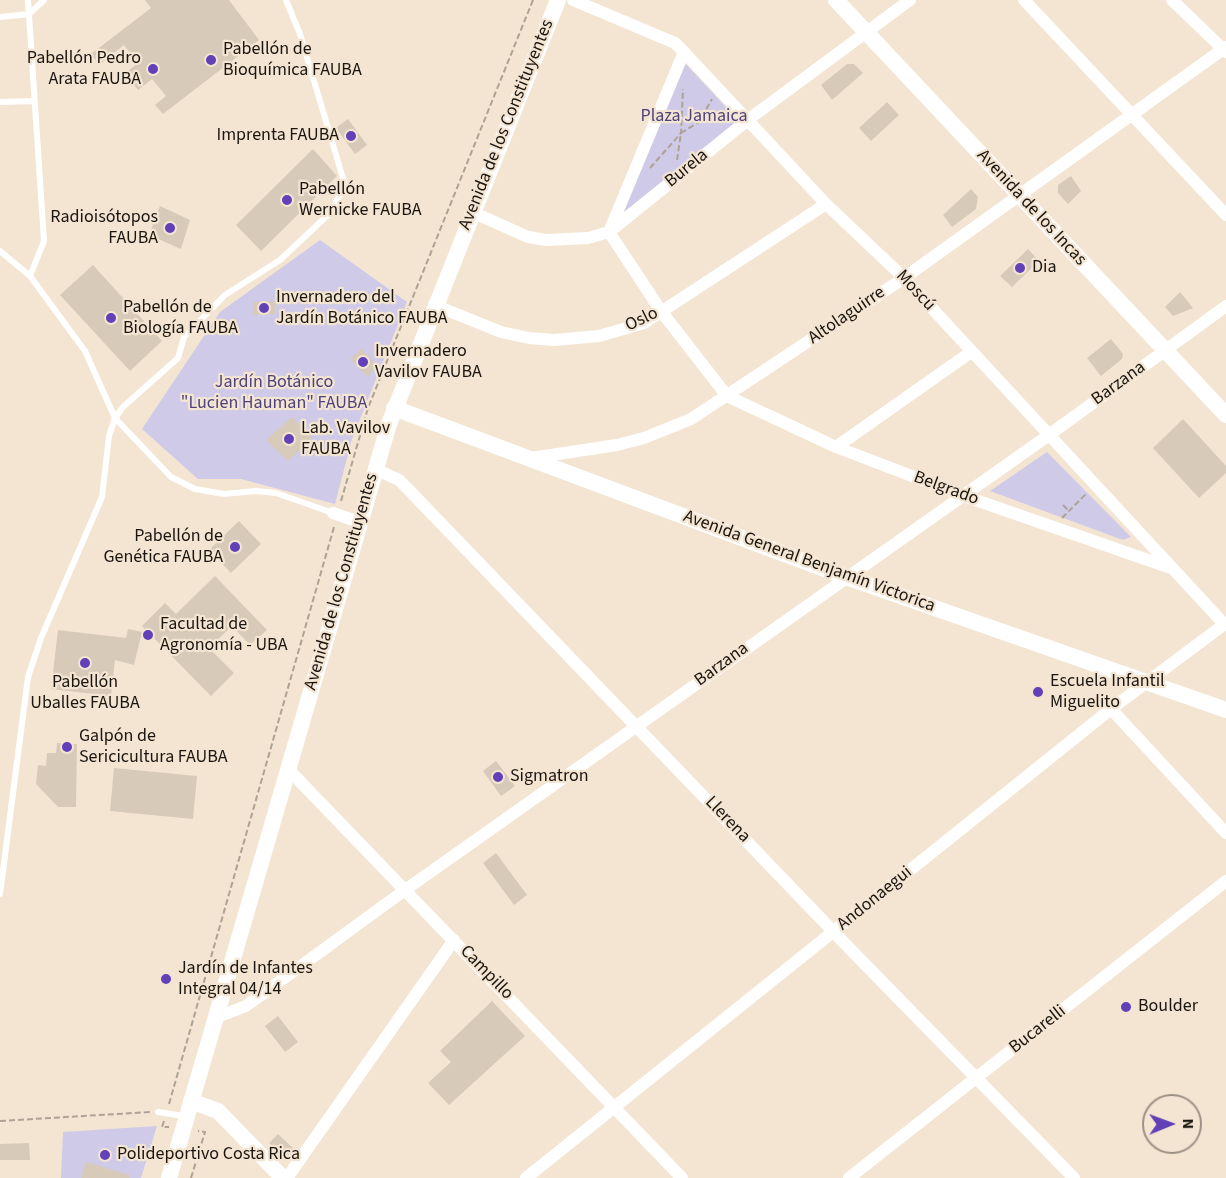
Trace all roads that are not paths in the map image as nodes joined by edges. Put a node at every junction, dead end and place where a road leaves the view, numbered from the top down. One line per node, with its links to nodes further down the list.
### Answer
1 (28, 0): 10 (lane)
2 (44, 0): 10 (lane)
3 (286, 0): 35 (lane)
4 (558, 0): 21 (main road, Avenida de los Constituyentes)
5 (573, 0): 14 (street, Moscú)
6 (836, 0): 12 (main road, Avenida de los Incas)
7 (910, 0): 12 (street, Burela)
8 (1024, 0): 17 (street)
9 (1172, 0): 13 (street)
10 (29, 14): 11 (lane); 15 (lane)
11 (0, 17)
12 (866, 33): 18 (street, Burela); 19 (main road, Avenida de los Incas)
13 (1225, 49): 17 (street, Altolaguirre)
14 (684, 52): 18 (street, Moscú); 23 (street)
15 (34, 101): 16 (lane); 25 (lane)
16 (0, 102)
17 (1132, 114): 19 (street, Altolaguirre); 22 (street)
18 (749, 119): 20 (street, Moscú); 23 (street, Burela)
19 (1018, 194): 26 (street, Altolaguirre); 30 (main road, Avenida de los Incas)
20 (825, 204): 26 (street, Moscú); 29 (street, Oslo)
21 (472, 212): 23 (street, Burela); 27 (main road, Avenida de los Constituyentes)
22 (1226, 215)
23 (609, 232): 29 (street)
24 (0, 251): 25 (lane)
25 (30, 276): 35 (lane)
26 (904, 278): 31 (street, Moscú); 32 (street, Altolaguirre)
27 (434, 304): 29 (street, Oslo); 33 (main road, Avenida de los Constituyentes)
28 (1226, 306): 30 (street, Barzana)
29 (662, 311): 32 (street)
30 (1165, 350): 34 (main road, Avenida de los Incas); 36 (street, Barzana)
31 (971, 352): 36 (street, Moscú); 37 (street)
32 (727, 396): 37 (street, Belgrado); 38 (street, Altolaguirre)
33 (394, 408): 38 (main road, Avenida General Benjamín Victorica); 39 (main road, Avenida de los Constituyentes)
34 (1226, 416)
35 (115, 418): 41 (lane); 54 (lane)
36 (1049, 435): 40 (street, Barzana); 43 (street, Moscú)
37 (836, 447): 40 (street, Belgrado)
38 (526, 458): 44 (main road, Avenida General Benjamín Victorica)
39 (375, 469): 42 (main road, Avenida de los Constituyentes); 49 (street, Llerena)
40 (964, 496): 43 (street, Belgrado); 44 (street, Barzana)
41 (333, 513): 42 (street)
42 (359, 522): 50 (main road, Avenida de los Constituyentes)
43 (1170, 568): 45 (street, Moscú)
44 (846, 577): 46 (main road, Avenida General Benjamín Victorica); 49 (street, Barzana)
45 (1225, 623): 46 (street, Andonaegui)
46 (1147, 682): 47 (street, Andonaegui); 48 (main road, Avenida General Benjamín Victorica)
47 (1111, 709): 51 (street); 55 (street, Andonaegui)
48 (1226, 710)
49 (638, 726): 53 (street, Barzana); 55 (street, Llerena)
50 (289, 770): 53 (street, Campillo); 57 (main road, Avenida de los Constituyentes)
51 (1226, 833)
52 (1226, 881): 58 (street, Bucarelli)
53 (405, 890): 56 (street, Campillo); 57 (street, Barzana)
54 (0, 894)
55 (834, 932): 58 (street, Llerena); 59 (street, Andonaegui)
56 (454, 940): 59 (street, Campillo); 63 (street)
57 (215, 1018): 61 (main road, Avenida de los Constituyentes)
58 (978, 1078): 66 (street, Bucarelli); 67 (street, Llerena)
59 (616, 1107): 64 (street, Andonaegui); 65 (street, Campillo)
60 (158, 1112): 61 (lane)
61 (187, 1115): 62 (main road, Avenida de los Constituyentes); 63 (main road)
62 (169, 1178)
63 (285, 1178)
64 (526, 1178)
65 (682, 1178)
66 (849, 1178)
67 (1074, 1178)

